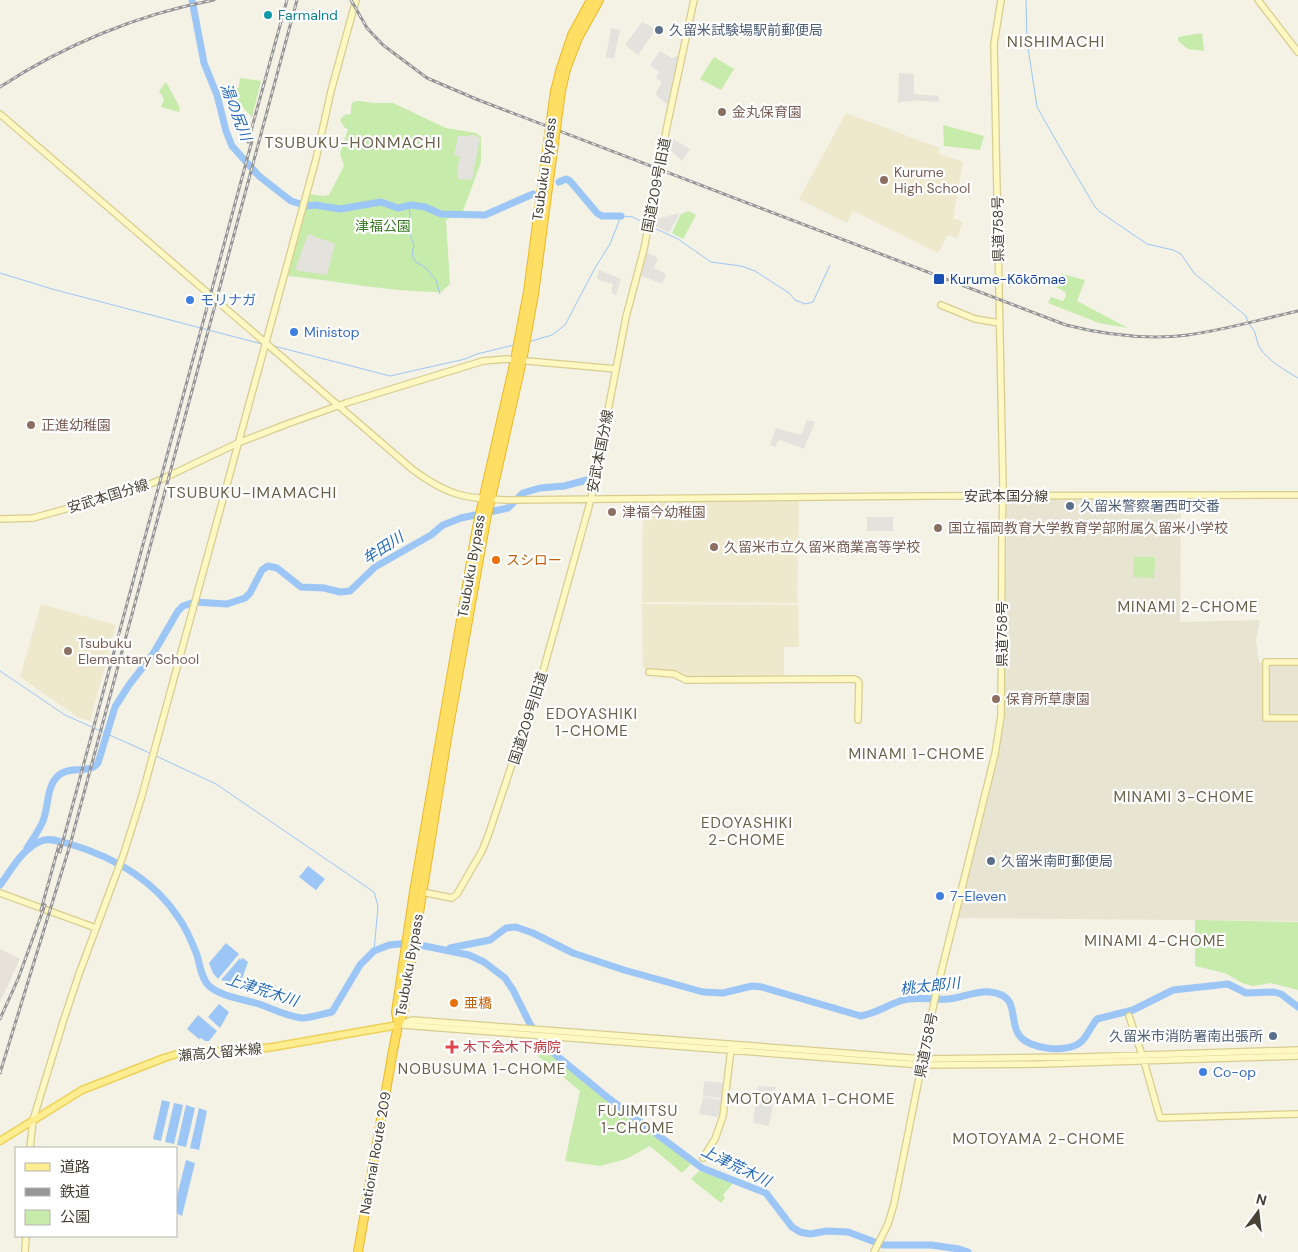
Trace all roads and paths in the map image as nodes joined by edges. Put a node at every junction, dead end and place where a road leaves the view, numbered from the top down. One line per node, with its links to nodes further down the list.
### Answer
1 (356, 0): 12 (street)
2 (591, 0): 8 (highway, Tsubuku Bypass)
3 (598, 0): 8 (highway, Tsubuku Bypass)
4 (694, 0): 14 (street, 国道209号旧道)
5 (1002, 0): 11 (street, 県道758号)
6 (1258, 0): 7 (street)
7 (1298, 52)
8 (564, 69): 13 (highway, Tsubuku Bypass, bridge)
9 (0, 114): 12 (street)
10 (941, 305): 11 (street)
11 (1000, 323): 18 (street, 県道758号)
12 (265, 342): 15 (street); 16 (street)
13 (518, 361): 14 (street, 安武本国分線); 15 (street, 安武本国分線); 20 (highway, Tsubuku Bypass)
14 (616, 369): 19 (street, 安武本国分線)
15 (338, 406): 16 (street, 安武本国分線); 20 (street)
16 (238, 443): 21 (street, 安武本国分線); 28 (street)
17 (1298, 495): 18 (street, 安武本国分線)
18 (1003, 496): 19 (street, 安武本国分線); 36 (street, 県道758号)
19 (590, 499): 20 (street); 26 (street, 国道209号旧道)
20 (486, 500): 26 (highway, Tsubuku Bypass); 29 (highway, Tsubuku Bypass)
21 (0, 519)
22 (1298, 662): 24 (street)
23 (649, 672): 25 (street)
24 (1298, 718)
25 (858, 720)
26 (422, 892): 29 (highway, Tsubuku Bypass)
27 (0, 893): 28 (street)
28 (96, 928): 38 (street)
29 (412, 931): 31 (highway, Tsubuku Bypass)
30 (1129, 1016): 35 (street)
31 (398, 1024): 32 (street); 32 (street); 38 (main road, 瀬高久留米線); 45 (highway, National Route 209)
32 (731, 1047): 36 (street); 41 (street)
33 (1298, 1050): 35 (street)
34 (1298, 1056): 35 (street)
35 (1143, 1058): 36 (street); 37 (street)
36 (922, 1062): 43 (street, 県道758号)
37 (1298, 1114)
38 (33, 1120): 39 (main road, 瀬高久留米線); 40 (street)
39 (0, 1141)
40 (30, 1147)
41 (703, 1158)
42 (26, 1237): 44 (street)
43 (876, 1250)
44 (26, 1252)
45 (358, 1252)

